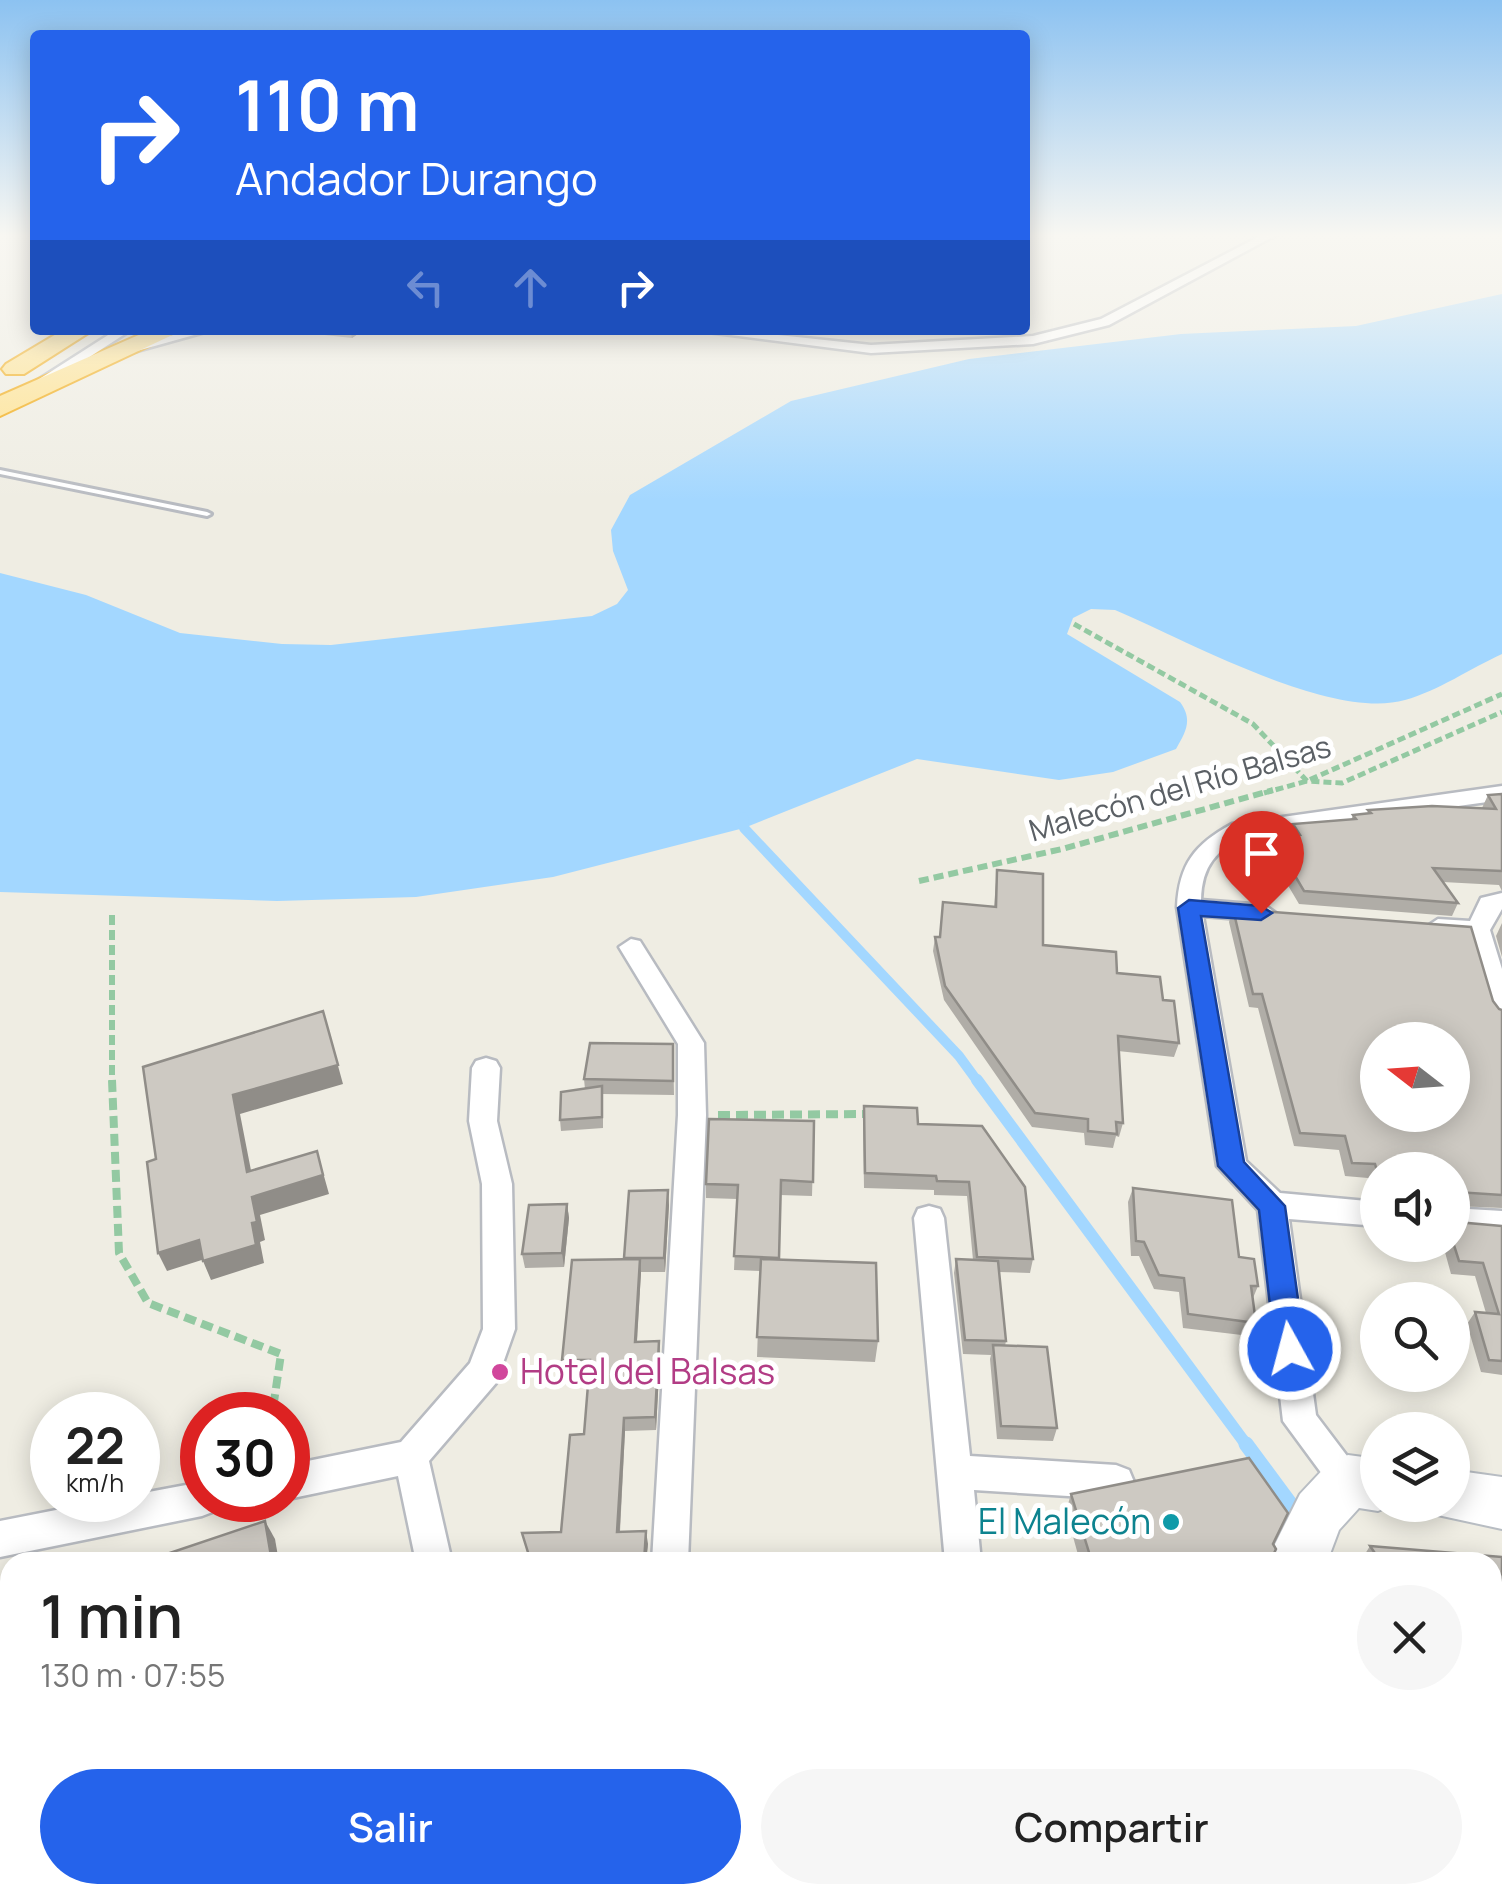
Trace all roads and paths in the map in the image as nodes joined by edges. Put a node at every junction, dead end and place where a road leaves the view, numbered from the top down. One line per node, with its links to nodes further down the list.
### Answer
1 (1102, 323): 4 (street)
2 (73, 335): 6 (highway)
3 (164, 335): 5 (street)
4 (744, 335)
5 (123, 340): 7 (highway)
6 (0, 378)
7 (0, 408)
8 (0, 472): 9 (lane)
9 (207, 514)
10 (1074, 624): 13 (path)
11 (1502, 694): 13 (path, Malecón del Río Balsas)
12 (1502, 712): 13 (path)
13 (1306, 781): 15 (path, Malecón del Río Balsas)
14 (1502, 793): 17 (street)
15 (918, 881)
16 (1502, 901): 21 (street)
17 (1189, 908): 19 (street); 27 (street)
18 (112, 915): 32 (path)
19 (1285, 915)
20 (1420, 926): 21 (street)
21 (1478, 930): 23 (street)
22 (631, 947): 26 (street)
23 (1502, 1012)
24 (486, 1068): 33 (street)
25 (882, 1114): 26 (path)
26 (692, 1115): 43 (street)
27 (1272, 1206): 28 (street); 40 (street)
28 (1360, 1212)
29 (929, 1218): 34 (street)
30 (1470, 1221): 31 (street)
31 (1502, 1224)
32 (275, 1392)
33 (410, 1457): 35 (street); 42 (street)
34 (954, 1472): 36 (street); 44 (street)
35 (310, 1477)
36 (1116, 1482)
37 (1470, 1499): 39 (street)
38 (180, 1503): 41 (street)
39 (1502, 1503)
40 (1328, 1519)
41 (0, 1539)
42 (432, 1552)
43 (670, 1552)
44 (961, 1552)

